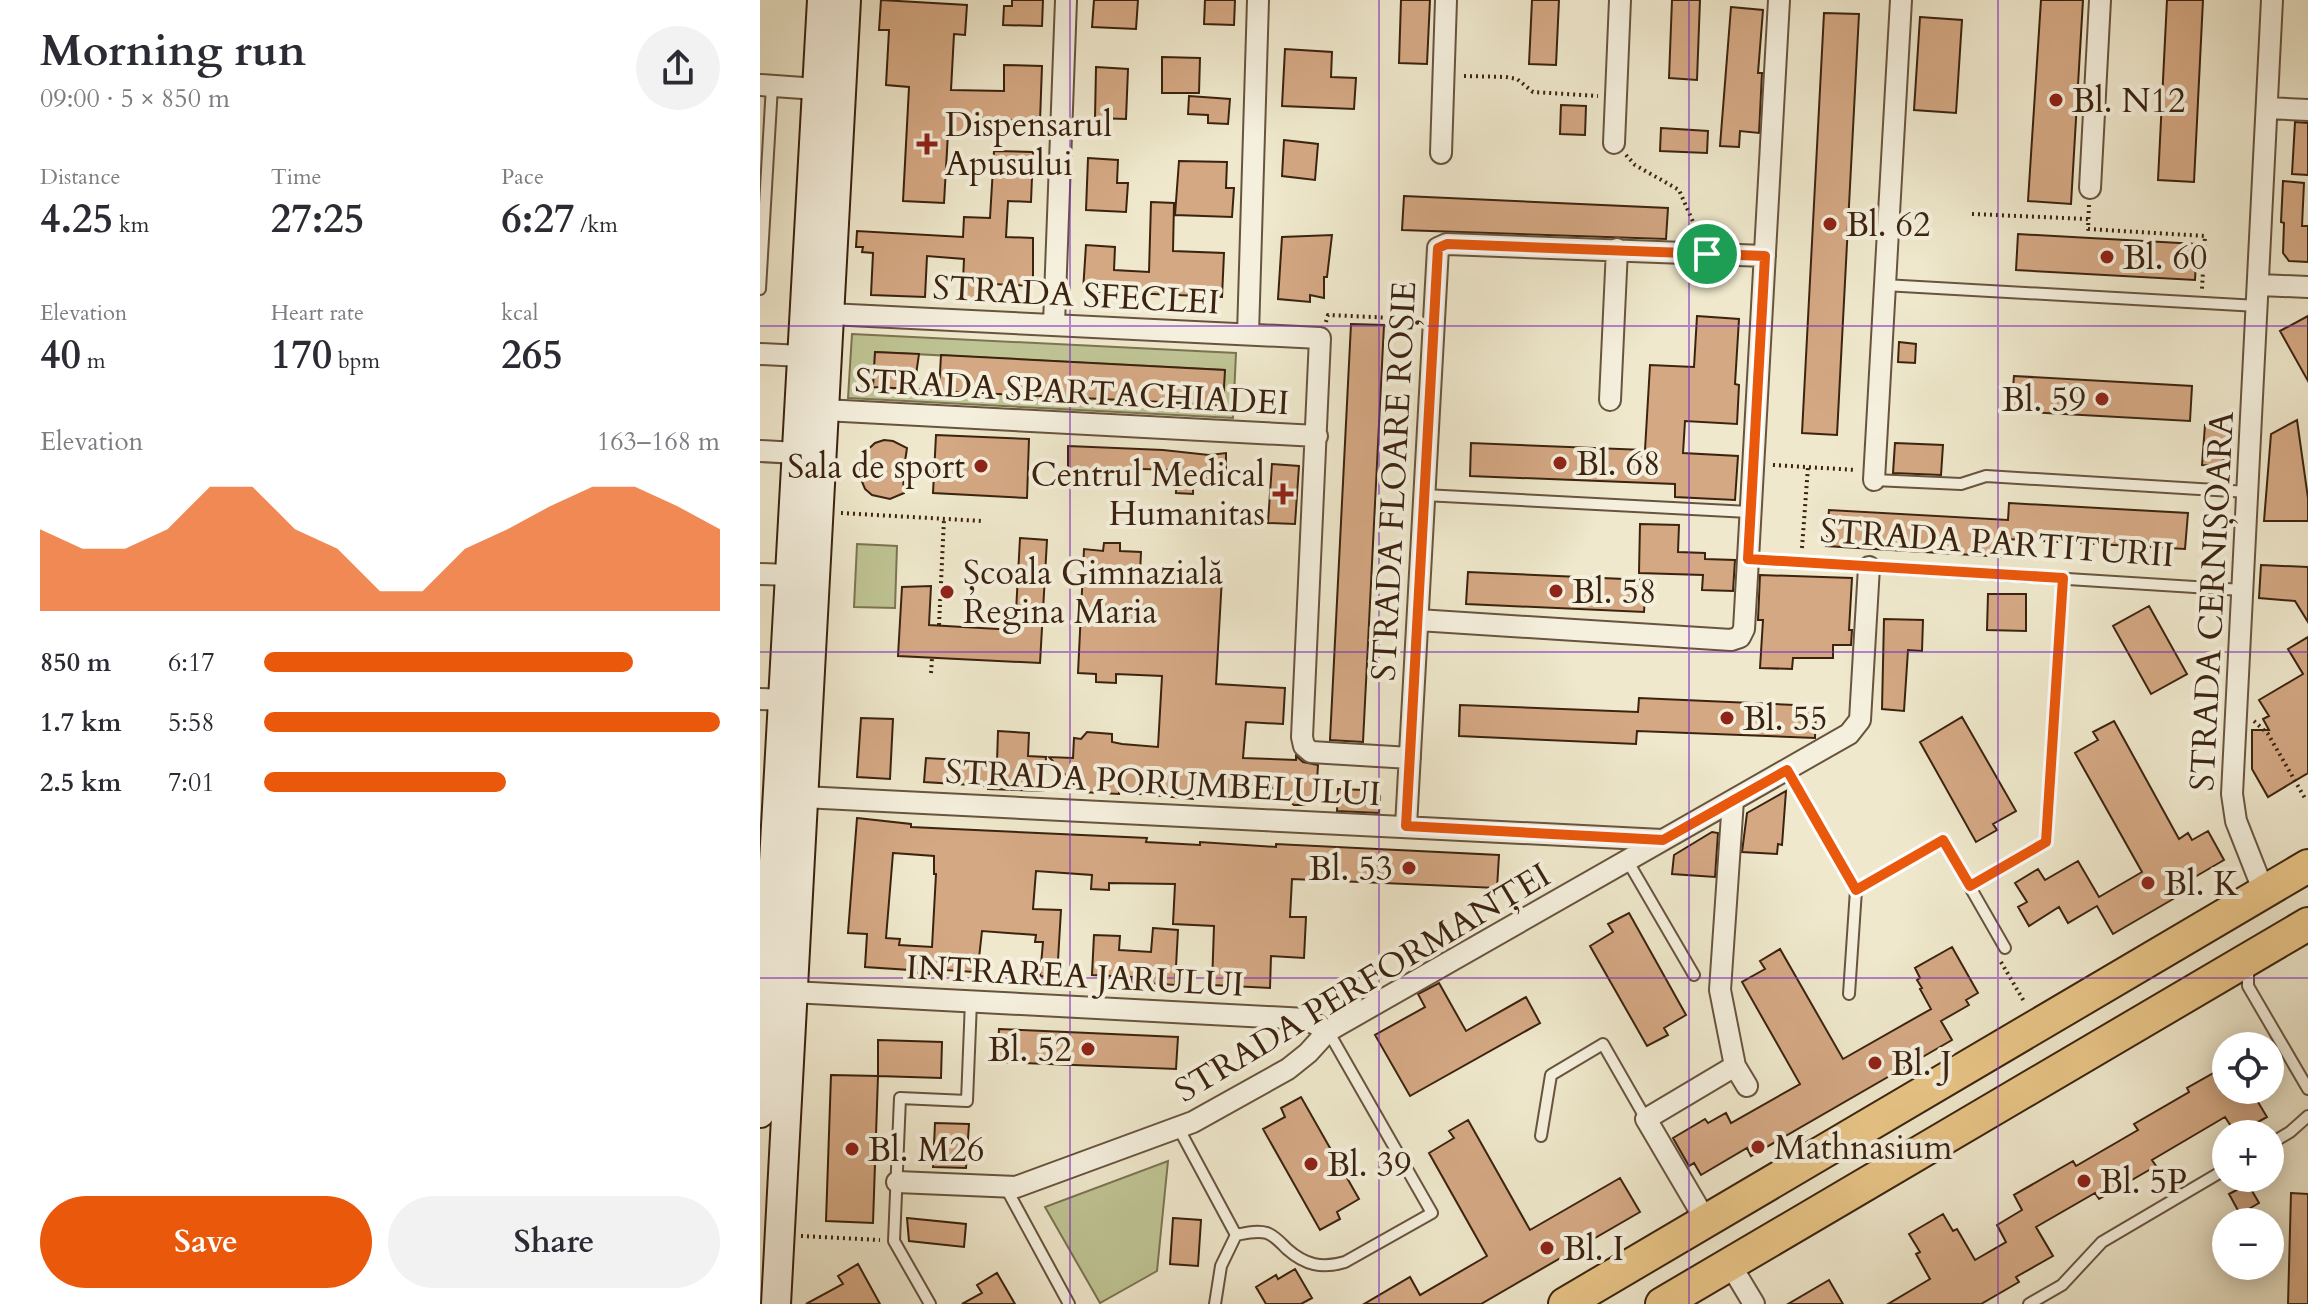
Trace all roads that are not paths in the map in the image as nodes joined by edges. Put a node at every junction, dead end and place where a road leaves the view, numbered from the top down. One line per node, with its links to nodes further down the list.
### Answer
1 (822, 0): 12 (main road)
2 (846, 0): 12 (main road)
3 (1066, 0): 26 (street)
4 (1258, 0): 27 (street)
5 (1446, 0): 16 (street)
6 (1620, 0): 15 (street)
7 (1779, 0): 19 (street)
8 (1901, 0): 20 (street)
9 (2100, 0): 17 (street)
10 (2272, 0): 13 (street, STRADA CERNIȘOARA)
11 (766, 86): 12 (street); 23 (lane)
12 (829, 89): 25 (main road)
13 (2268, 108): 14 (street); 21 (street, STRADA CERNIȘOARA)
14 (2308, 110)
15 (1614, 143)
16 (1441, 153)
17 (2090, 188)
18 (1617, 249): 19 (street, STRADA FLOARE ROȘIE); 30 (street); 37 (street, STRADA FLOARE ROȘIE)
19 (1765, 256): 38 (street)
20 (1884, 285): 24 (lane); 35 (street)
21 (2260, 285): 22 (street); 24 (street, STRADA CERNIȘOARA)
22 (2308, 287)
23 (760, 289)
24 (2258, 306): 36 (street, STRADA CERNIȘOARA)
25 (817, 313): 26 (street, STRADA SFECLEI); 29 (main road)
26 (1054, 324): 27 (street, STRADA SFECLEI)
27 (1248, 334): 32 (street, STRADA SFECLEI)
28 (760, 354): 29 (street)
29 (814, 357): 31 (main road); 34 (main road)
30 (1610, 400)
31 (824, 410): 32 (street, STRADA SPARTACHIADEI); 46 (main road)
32 (1317, 436): 47 (street)
33 (760, 451): 34 (street)
34 (797, 453): 42 (main road)
35 (1874, 475): 36 (lane)
36 (2248, 492): 44 (street, STRADA CERNIȘOARA)
37 (1424, 495): 38 (lane); 45 (street, STRADA FLOARE ROȘIE)
38 (1749, 512): 39 (street)
39 (1748, 559): 40 (lane, STRADA PARTITURII); 45 (street)
40 (1869, 567): 43 (lane, STRADA PARTITURII); 48 (street, STRADA PERFORMANȚEI)
41 (760, 574): 42 (street)
42 (790, 575): 46 (main road)
43 (2063, 578): 44 (lane, STRADA PARTITURII); 55 (lane)
44 (2242, 590): 57 (street, STRADA CERNIȘOARA)
45 (1418, 620): 47 (street, STRADA FLOARE ROȘIE)
46 (783, 700): 50 (main road)
47 (1410, 758): 51 (street, STRADA FLOARE ROȘIE)
48 (1787, 770): 49 (street, STRADA PERFORMANȚEI); 56 (lane)
49 (1733, 800): 52 (street, STRADA PERFORMANȚEI); 67 (street)
50 (785, 815): 51 (street, STRADA PORUMBELULUI); 63 (main road); 70 (main road)
51 (1406, 826): 52 (street, STRADA PORUMBELULUI)
52 (1663, 840): 53 (street, STRADA PERFORMANȚEI)
53 (1627, 860): 62 (lane); 66 (street, STRADA PERFORMANȚEI)
54 (2308, 866): 57 (main road)
55 (1970, 886): 56 (lane); 60 (lane)
56 (1856, 890): 64 (lane)
57 (2264, 892): 58 (main road)
58 (2222, 917): 61 (main road); 79 (main road)
59 (2308, 924): 61 (main road)
60 (2005, 948)
61 (2247, 960): 69 (lane); 81 (main road)
62 (1694, 975)
63 (792, 992): 65 (street, INTRAREA JARULUI); 82 (main road)
64 (1849, 994)
65 (971, 1001): 66 (street, INTRAREA JARULUI); 77 (lane)
66 (1328, 1031): 73 (street, STRADA PERFORMANȚEI); 80 (lane)
67 (1735, 1066): 68 (street); 72 (street)
68 (1747, 1086)
69 (2308, 1089)
70 (760, 1113)
71 (2308, 1116): 75 (lane)
72 (1646, 1119): 74 (lane); 79 (street)
73 (1179, 1129): 78 (street, STRADA PERFORMANȚEI); 80 (lane)
74 (1541, 1136)
75 (2284, 1136)
76 (2212, 1177): 89 (lane)
77 (897, 1182): 78 (street, STRADA PERFORMANȚEI); 83 (lane)
78 (1006, 1188): 84 (lane)
79 (1706, 1221): 81 (main road); 86 (main road)
80 (1236, 1235): 85 (lane)
81 (1730, 1264): 87 (main road); 88 (street)
82 (776, 1304)
83 (930, 1304)
84 (1069, 1304)
85 (1215, 1304)
86 (1565, 1304)
87 (1662, 1304)
88 (1754, 1304)
89 (2029, 1304)

